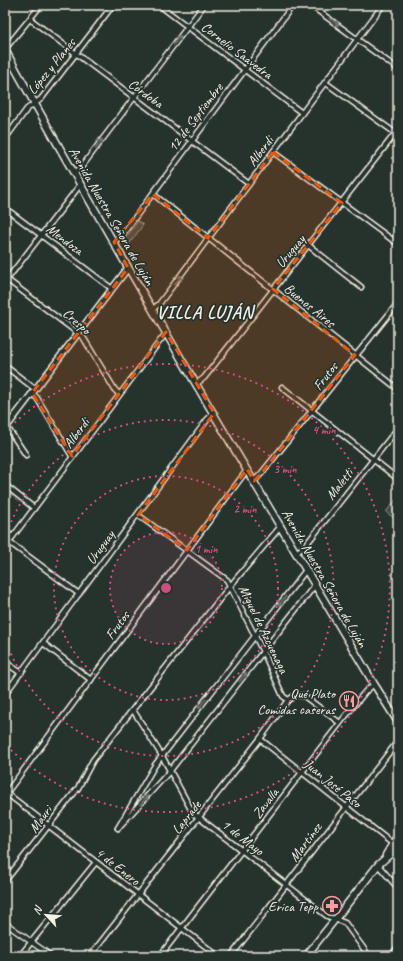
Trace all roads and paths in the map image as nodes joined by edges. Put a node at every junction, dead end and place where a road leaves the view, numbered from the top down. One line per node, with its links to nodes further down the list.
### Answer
1 (41, 5): 8 (street)
2 (113, 5): 12 (street, López y Planes)
3 (159, 5): 9 (street, Cornelio Saavedra)
4 (204, 5): 9 (street)
5 (293, 5): 14 (street, 12 de Septiembre)
6 (310, 5): 10 (street, one-way to 10)
7 (383, 5): 10 (street, Alberdi)
8 (30, 19): 11 (street); 12 (street, Córdoba)
9 (187, 27): 14 (street, Cornelio Saavedra); 16 (street, one-way to 9)
10 (357, 39): 13 (street); 15 (street, Alberdi)
11 (5, 50): 17 (main road, Avenida Nuestra Señora de Luján)
12 (75, 54): 16 (street, Córdoba); 17 (street, López y Planes)
13 (398, 69)
14 (245, 70): 18 (street, Cornelio Saavedra); 21 (street, 12 de Septiembre)
15 (326, 83): 18 (street, Alberdi); 19 (street)
16 (133, 98): 21 (street, Córdoba); 23 (street, one-way to 16)
17 (35, 104): 20 (street, López y Planes); 23 (main road, Avenida Nuestra Señora de Luján)
18 (302, 113): 22 (street, Alberdi)
19 (397, 133): 27 (street, Uruguay)
20 (5, 138)
21 (192, 140): 24 (street, Córdoba); 26 (street, 12 de Septiembre)
22 (273, 152): 24 (street, Alberdi); 27 (street)
23 (74, 174): 25 (main road, Avenida Nuestra Señora de Luján)
24 (249, 184): 30 (street, Alberdi)
25 (80, 185): 29 (street); 31 (main road, Avenida Nuestra Señora de Luján)
26 (153, 194): 30 (street, Buenos Aires); 31 (street, 12 de Septiembre)
27 (342, 203): 32 (street); 33 (street, Uruguay)
28 (5, 208): 29 (street, Mendoza)
29 (41, 235): 35 (street); 36 (street, Mendoza)
30 (208, 238): 38 (street, Buenos Aires); 40 (street, Alberdi, one-way to 30)
31 (114, 242): 34 (main road, Avenida Nuestra Señora de Luján)
32 (398, 244)
33 (308, 246): 37 (street); 38 (street, Uruguay)
34 (128, 268): 36 (street); 40 (main road, Avenida Nuestra Señora de Luján)
35 (6, 280): 41 (street, Crespo)
36 (111, 288): 41 (street)
37 (361, 288)
38 (273, 289): 43 (street, Buenos Aires); 45 (street, Uruguay)
39 (398, 303): 43 (street, Frutos)
40 (153, 309): 42 (main road, Avenida Nuestra Señora de Luján)
41 (78, 332): 48 (street); 49 (street, Crespo)
42 (166, 333): 45 (main road, Avenida Nuestra Señora de Luján); 49 (street, Alberdi)
43 (355, 355): 47 (street, Buenos Aires); 50 (street, Frutos)
44 (5, 366): 48 (street)
45 (196, 383): 51 (main road, Avenida Nuestra Señora de Luján)
46 (282, 387): 50 (street)
47 (398, 389)
48 (33, 391): 52 (street); 55 (street)
49 (119, 394): 55 (street, Alberdi)
50 (313, 410): 56 (street); 59 (street, Frutos)
51 (214, 413): 57 (main road, Avenida Nuestra Señora de Luján); 62 (street, Uruguay)
52 (6, 428): 54 (street)
53 (398, 428): 56 (street, Maletti)
54 (26, 455)
55 (72, 456): 61 (street, Alberdi)
56 (373, 458): 58 (street); 69 (street, Maletti)
57 (248, 470): 59 (main road, Avenida Nuestra Señora de Luján); 68 (street, Frutos)
58 (398, 479)
59 (254, 481): 63 (main road, Avenida Nuestra Señora de Luján)
60 (5, 484): 61 (street)
61 (34, 508): 65 (street, Alberdi)
62 (138, 515): 68 (street, Miguel de Azcuenaga); 73 (street, Uruguay)
63 (281, 526): 69 (main road, Avenida Nuestra Señora de Luján); 72 (street, Mauri)
64 (5, 531): 65 (street)
65 (12, 537): 66 (street, Alberdi)
66 (9, 542): 67 (street, Alberdi); 73 (street)
67 (5, 547)
68 (187, 550): 72 (street, Miguel de Azcuenaga); 79 (street, Frutos)
69 (296, 552): 70 (main road, Avenida Nuestra Señora de Luján)
70 (306, 570): 71 (main road, Avenida Nuestra Señora de Luján); 74 (street, one-way to 74)
71 (315, 585): 76 (street); 80 (main road, Avenida Nuestra Señora de Luján)
72 (230, 586): 74 (street, Miguel de Azcuenaga); 83 (street, Mauri)
73 (79, 594): 75 (street, Uruguay)
74 (255, 635): 76 (street, Miguel de Azcuenaga); 90 (street, one-way to 90)
75 (43, 644): 78 (street, Uruguay); 79 (street)
76 (263, 652): 82 (street, Miguel de Azcuenaga); 91 (street, one-way to 76)
77 (5, 662): 78 (street)
78 (22, 673): 81 (street, Uruguay)
79 (91, 680): 93 (street, Frutos)
80 (374, 684): 84 (main road, Avenida Nuestra Señora de Luján); 86 (street, Zavalla)
81 (5, 694)
82 (288, 700): 86 (street); 88 (street, Laprade)
83 (133, 710): 90 (street, 1 de Mayo); 96 (street, Mauri)
84 (392, 714): 85 (main road, Avenida Nuestra Señora de Luján); 87 (main road)
85 (398, 722)
86 (340, 723): 92 (street, Zavalla)
87 (398, 726)
88 (260, 739): 92 (street, Juan José Paso); 95 (street, Laprade)
89 (398, 741): 94 (street, Martínez)
90 (162, 756): 91 (street, 1 de Mayo); 91 (street, one-way to 91)
91 (169, 772): 95 (street, 1 de Mayo)
92 (302, 772): 94 (street, Juan José Paso); 99 (street, Zavalla)
93 (5, 793): 96 (street, 4 de Enero)
94 (345, 807): 98 (street, Juan José Paso); 103 (street, Martínez)
95 (199, 817): 99 (street, 1 de Mayo); 105 (street, Laprade)
96 (48, 825): 100 (street, 4 de Enero); 102 (street, Mauri)
97 (398, 835): 98 (main road)
98 (395, 845): 101 (main road)
99 (243, 850): 103 (street, 1 de Mayo); 108 (street, Zavalla)
100 (96, 862): 105 (street, 4 de Enero); 109 (street)
101 (379, 864): 104 (street); 106 (main road)
102 (5, 881)
103 (286, 885): 106 (street, 1 de Mayo); 117 (street, Martínez)
104 (398, 888)
105 (138, 895): 108 (street, 4 de Enero); 114 (street, Laprade)
106 (335, 919): 111 (main road); 118 (street, 1 de Mayo)
107 (5, 923): 109 (street)
108 (182, 928): 115 (street, Zavalla); 116 (street, 4 de Enero)
109 (32, 942): 112 (street); 113 (street)
110 (398, 947): 119 (street)
111 (308, 955)
112 (20, 956)
113 (51, 956)
114 (90, 956)
115 (160, 956)
116 (218, 956)
117 (231, 956)
118 (369, 956)
119 (391, 956)

